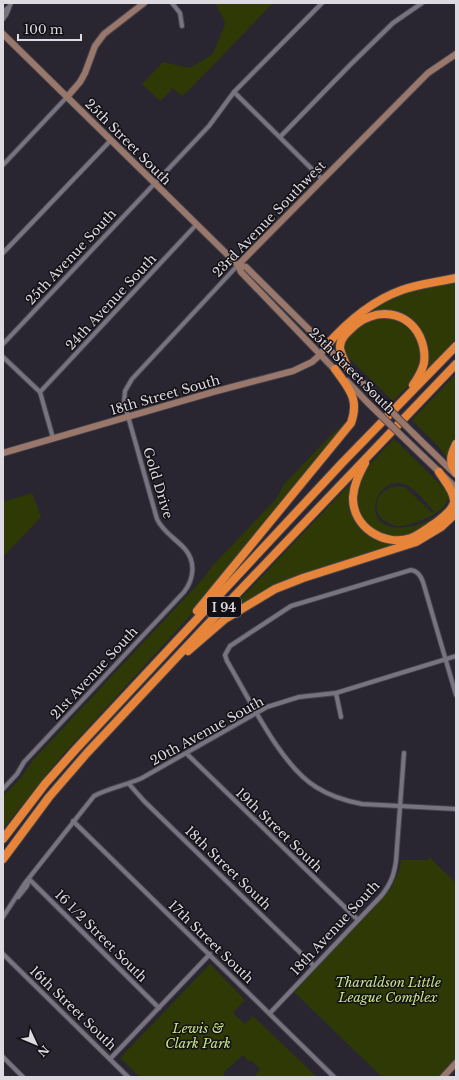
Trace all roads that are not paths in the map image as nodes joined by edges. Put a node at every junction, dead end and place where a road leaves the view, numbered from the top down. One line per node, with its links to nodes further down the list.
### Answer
1 (144, 3): 12 (main road)
2 (172, 3): 8 (street)
3 (322, 3): 11 (street, 25th Avenue South)
4 (422, 3): 13 (street)
5 (10, 5): 6 (street); 7 (street)
6 (3, 12)
7 (3, 19)
8 (182, 26)
9 (3, 34): 12 (main road, 25th Street South)
10 (456, 54): 16 (main road, 23rd Avenue Southwest)
11 (234, 92): 13 (street); 17 (street, 25th Avenue South)
12 (67, 97): 14 (main road, 25th Street South); 15 (street)
13 (280, 137): 16 (street)
14 (111, 140): 17 (main road, 25th Street South); 19 (street)
15 (3, 166)
16 (322, 180): 20 (main road, 23rd Avenue Southwest)
17 (154, 183): 18 (main road, 25th Street South); 22 (street, 25th Avenue South)
18 (196, 225): 20 (main road, 25th Street South); 30 (street, 24th Avenue South)
19 (3, 253)
20 (238, 265): 23 (main road, 25th Street South); 25 (main road, 25th Street South); 32 (street, 23rd Avenue Southwest)
21 (456, 278): 23 (highway)
22 (3, 344)
23 (326, 346): 25 (main road, 18th Street South); 28 (main road, 25th Street South)
24 (456, 346): 31 (highway, I 94)
25 (321, 354): 29 (main road, 25th Street South); 32 (main road, 18th Street South)
26 (3, 357): 30 (street)
27 (456, 364): 36 (highway, I 94)
28 (347, 367): 31 (highway); 38 (main road, 25th Street South, bridge)
29 (335, 369): 37 (main road, 25th Street South, bridge); 44 (highway)
30 (40, 392): 33 (street)
31 (401, 402): 44 (highway, I 94)
32 (128, 417): 33 (main road, 18th Street South); 41 (street, Gold Drive)
33 (53, 438): 35 (main road, 18th Street South)
34 (456, 444): 38 (highway)
35 (3, 453)
36 (370, 454): 37 (highway); 45 (highway, I 94)
37 (439, 472): 39 (main road, 25th Street South)
38 (456, 474)
39 (456, 488)
40 (456, 514): 45 (highway)
41 (192, 568): 53 (street, 21st Avenue South)
42 (456, 656): 43 (street, 20th Avenue South)
43 (446, 659): 46 (street, 20th Avenue South); 47 (street); 48 (street)
44 (152, 666): 57 (highway, I 94)
45 (149, 687): 58 (highway, I 94)
46 (336, 693): 48 (street, 20th Avenue South); 49 (street)
47 (456, 695)
48 (257, 713): 51 (street, 20th Avenue South); 54 (street)
49 (341, 717)
50 (404, 753): 54 (street, 18th Avenue South)
51 (187, 754): 52 (street, 20th Avenue South); 61 (street, 19th Street South)
52 (129, 784): 56 (street, 20th Avenue South); 64 (street, 18th Street South)
53 (3, 789)
54 (400, 806): 55 (street); 61 (street, 18th Avenue South)
55 (456, 809)
56 (73, 821): 59 (street, 20th Avenue South); 63 (street, 17th Street South)
57 (3, 839)
58 (3, 859)
59 (29, 879): 60 (street, 20th Avenue South); 65 (street, 16 1/2 Street South)
60 (3, 917)
61 (358, 920): 64 (street, 18th Avenue South)
62 (3, 954): 68 (street, 16th Street South)
63 (210, 954): 65 (street); 66 (street, 17th Street South)
64 (314, 966): 66 (street, 18th Avenue South)
65 (159, 1008): 68 (street)
66 (270, 1013): 72 (street, 17th Street South)
67 (3, 1057): 70 (street)
68 (110, 1059): 71 (street, 16th Street South)
69 (456, 1063): 73 (main road)
70 (23, 1077)
71 (128, 1077)
72 (334, 1077)
73 (443, 1077)

